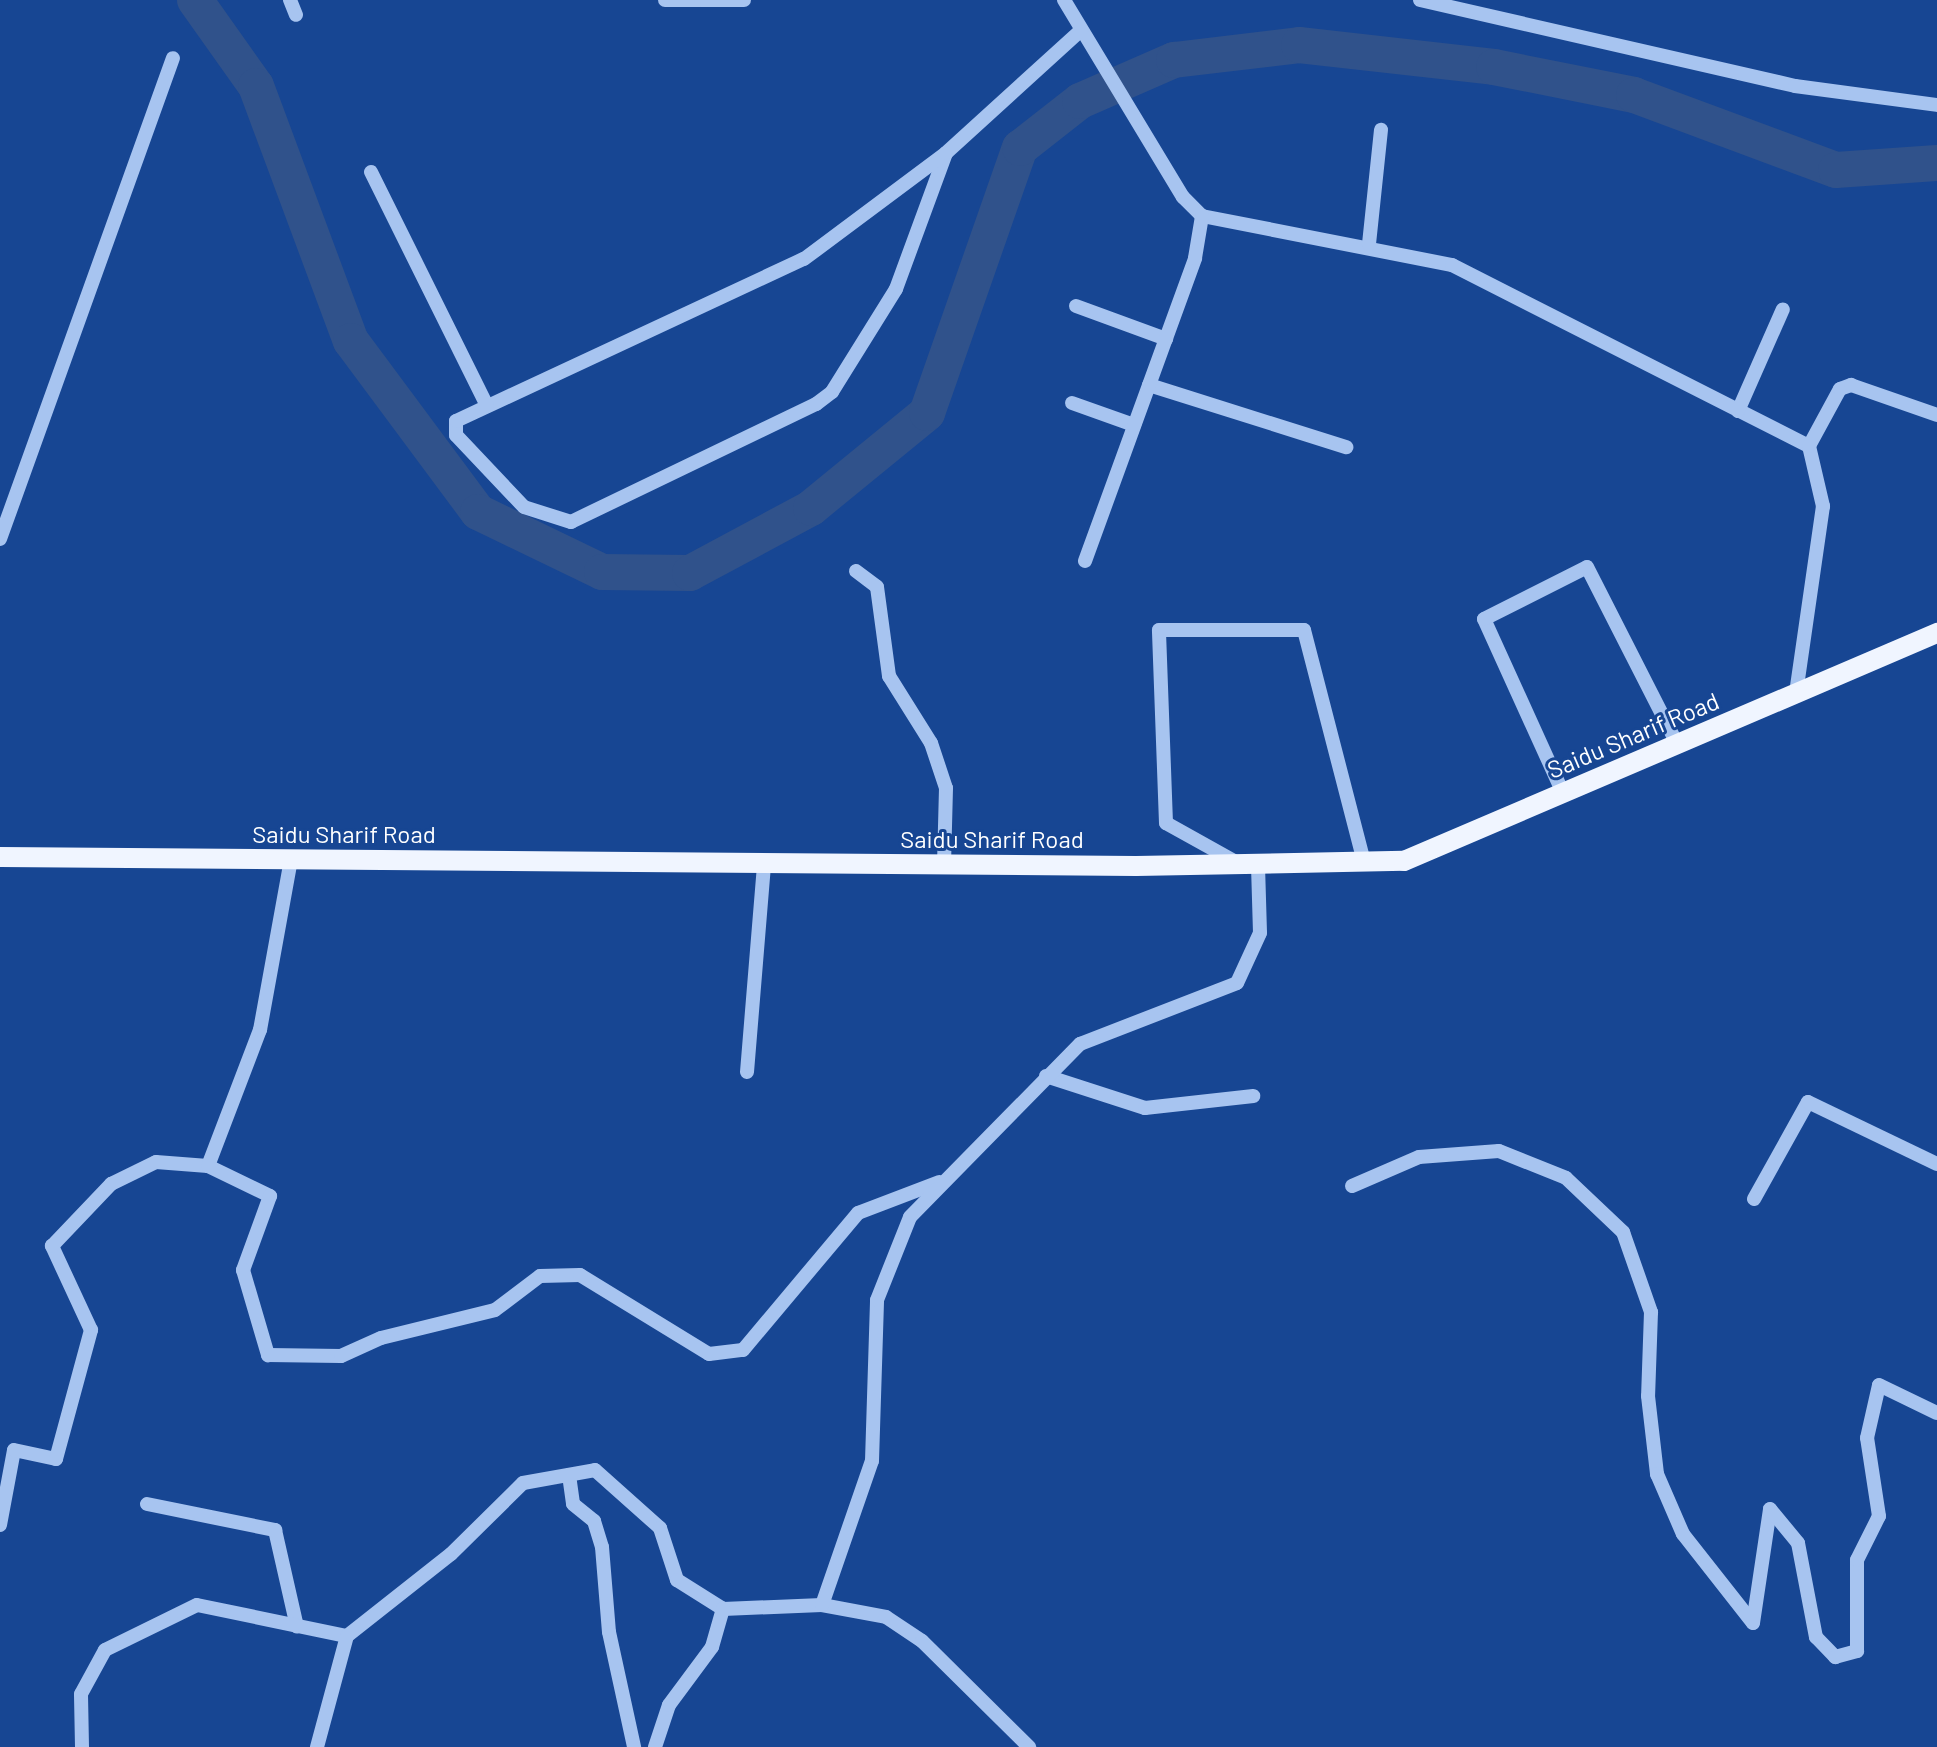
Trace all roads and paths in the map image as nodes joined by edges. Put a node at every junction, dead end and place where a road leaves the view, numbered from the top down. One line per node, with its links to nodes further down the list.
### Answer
1 (290, 0): 7 (street)
2 (665, 0): 3 (street)
3 (701, 0): 4 (street)
4 (744, 0)
5 (1064, 0): 8 (street)
6 (1420, 0): 10 (street)
7 (296, 15)
8 (1081, 30): 12 (street); 14 (street)
9 (173, 58): 27 (street)
10 (1937, 105)
11 (1381, 130): 15 (street)
12 (946, 153): 21 (street); 21 (street)
13 (371, 172): 21 (street)
14 (1202, 216): 15 (street); 18 (street)
15 (1369, 244): 22 (street)
16 (1076, 306): 18 (street)
17 (1783, 309): 22 (street)
18 (1166, 339): 19 (street)
19 (1149, 385): 24 (street); 26 (street)
20 (1072, 403): 24 (street)
21 (487, 406)
22 (1738, 411): 25 (street)
23 (1937, 415): 25 (street)
24 (1134, 425): 28 (street)
25 (1809, 446): 31 (street)
26 (1346, 447)
27 (0, 539)
28 (1085, 561)
29 (856, 571): 39 (street)
30 (1937, 633): 31 (main road, Saidu Sharif Road)
31 (1796, 693): 32 (main road, Saidu Sharif Road)
32 (1677, 744): 33 (main road, Saidu Sharif Road); 33 (street)
33 (1563, 793): 36 (main road, Saidu Sharif Road)
34 (0, 857): 35 (main road, Saidu Sharif Road)
35 (291, 860): 37 (main road, Saidu Sharif Road); 44 (street)
36 (1364, 862): 38 (main road, Saidu Sharif Road); 38 (street)
37 (764, 863): 39 (main road, Saidu Sharif Road); 40 (street)
38 (1249, 864): 39 (main road, Saidu Sharif Road); 41 (street)
39 (944, 865)
40 (747, 1072)
41 (1046, 1076): 42 (street); 45 (street)
42 (1253, 1096)
43 (1937, 1164): 47 (street)
44 (208, 1166): 45 (street); 51 (street)
45 (943, 1180): 52 (street)
46 (1352, 1186): 48 (street)
47 (1754, 1199)
48 (1937, 1413)
49 (569, 1475): 53 (street); 55 (street); 58 (street)
50 (147, 1504): 54 (street)
51 (0, 1525)
52 (822, 1605): 53 (street); 60 (street)
53 (723, 1609): 59 (street)
54 (297, 1627): 55 (street); 56 (street)
55 (347, 1636): 57 (street)
56 (82, 1747)
57 (317, 1747)
58 (634, 1747)
59 (655, 1747)
60 (1029, 1747)

